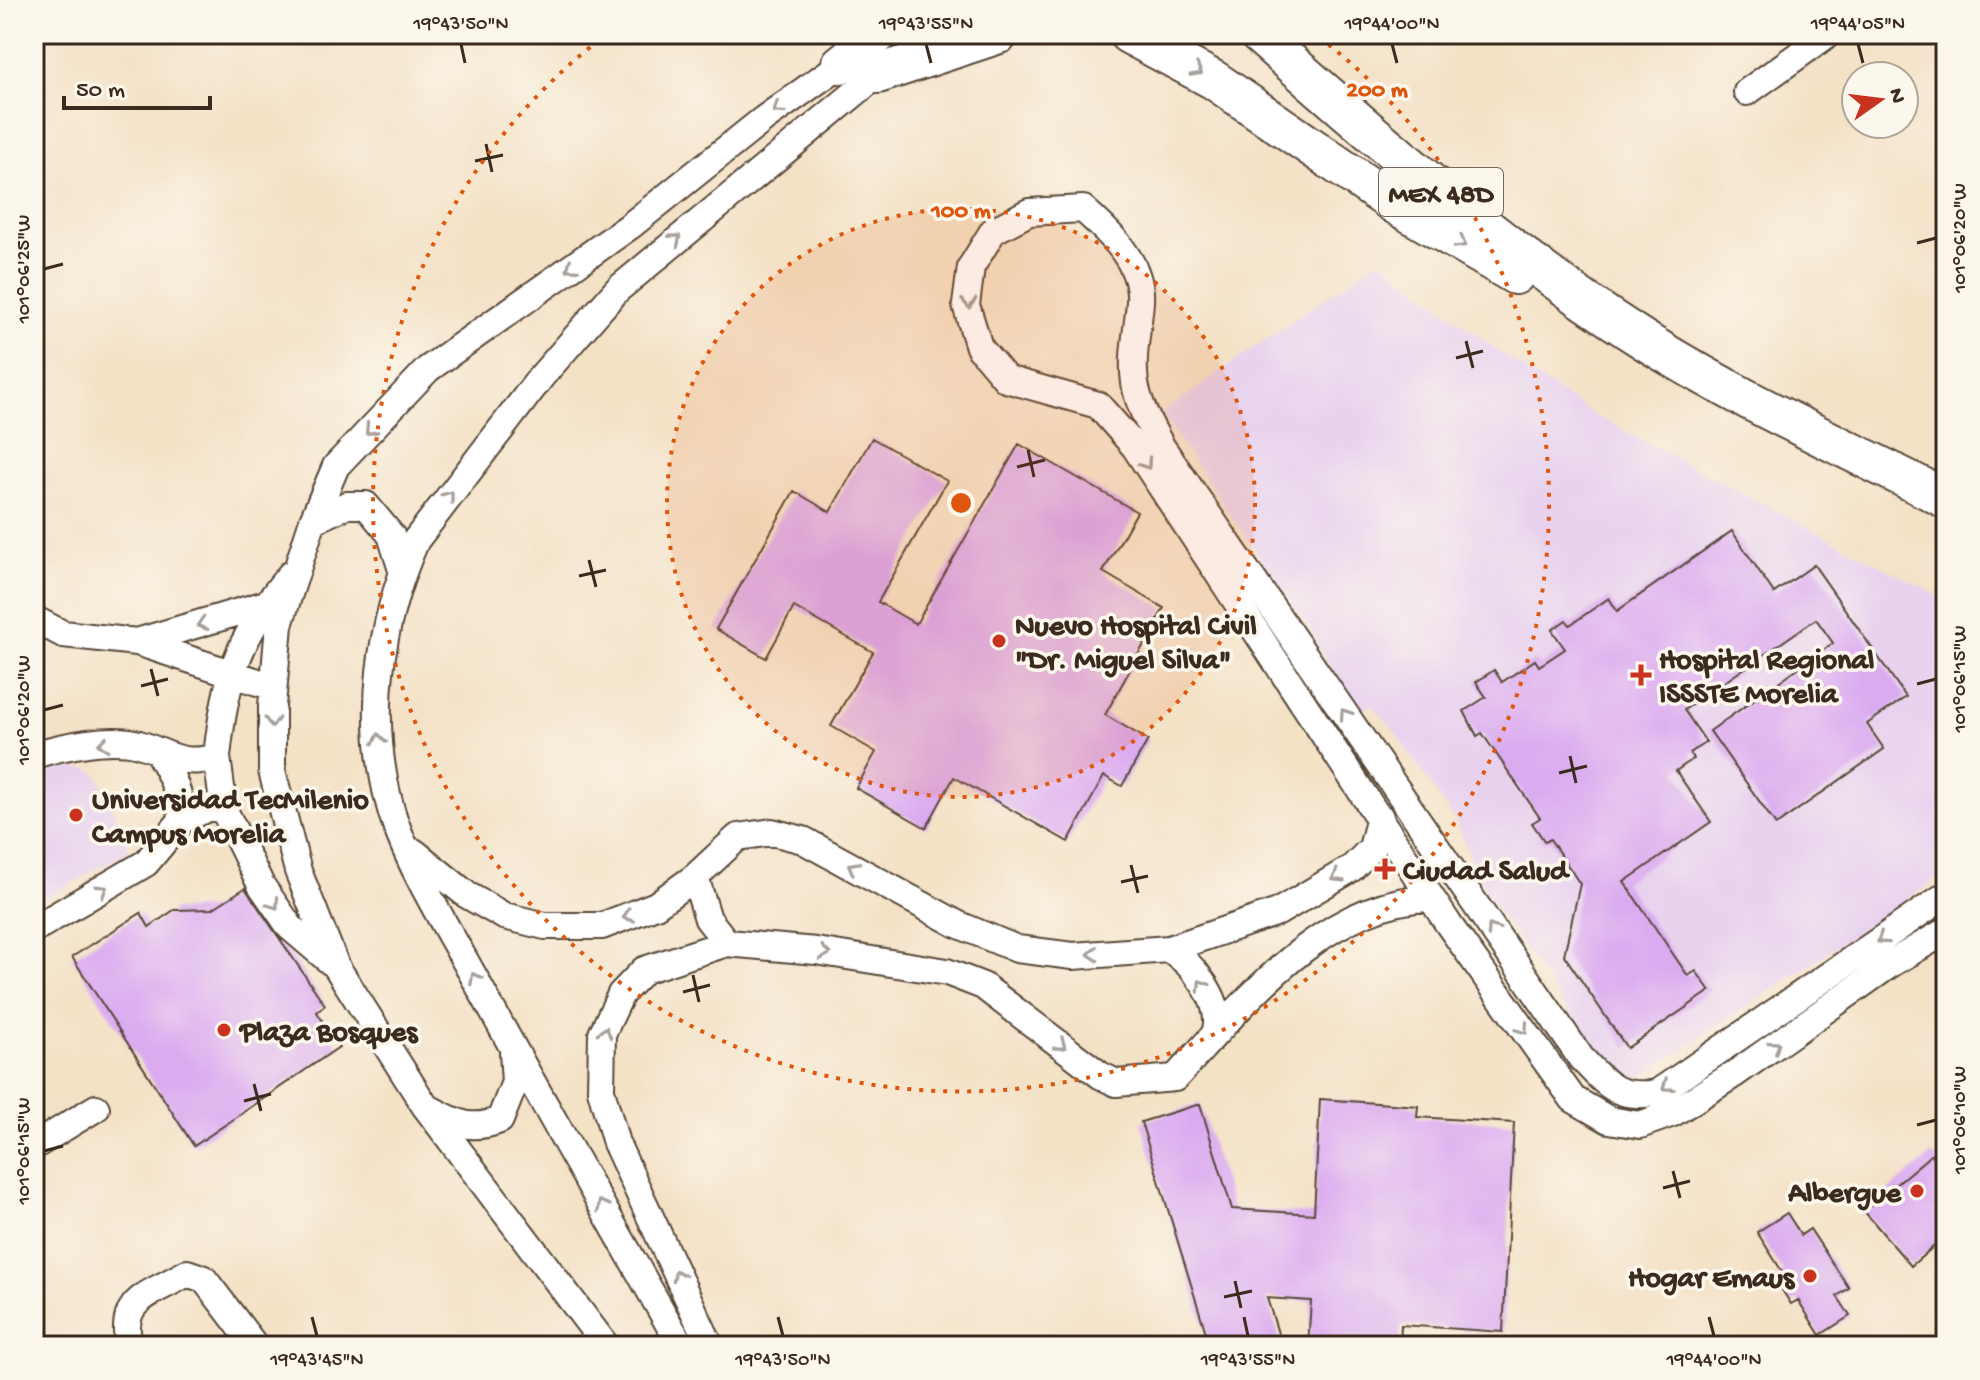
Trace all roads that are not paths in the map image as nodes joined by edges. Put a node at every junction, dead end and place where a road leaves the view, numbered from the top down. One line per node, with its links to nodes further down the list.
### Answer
1 (868, 34): 8 (highway)
2 (878, 34): 8 (highway)
3 (930, 34): 9 (highway)
4 (999, 34): 9 (highway)
5 (1128, 34): 11 (highway, one-way to 11)
6 (1828, 34): 10 (street)
7 (1266, 37): 11 (highway, MEX 48D)
8 (841, 64): 13 (street, one-way to 13)
9 (878, 74): 15 (street, one-way to 9)
10 (1747, 92)
11 (1637, 336): 12 (highway, MEX 48D)
12 (1946, 499)
13 (313, 520): 14 (street); 15 (street)
14 (298, 566): 16 (street); 20 (street)
15 (402, 570): 27 (street, one-way to 15)
16 (266, 604): 18 (street, one-way to 18); 19 (street)
17 (34, 619): 18 (street)
18 (137, 642): 19 (street)
19 (230, 670): 20 (street); 23 (street)
20 (273, 687): 35 (street, one-way to 35)
21 (159, 754): 22 (street, one-way to 22); 23 (street); 26 (street)
22 (34, 755)
23 (217, 757): 24 (street)
24 (224, 810): 26 (street); 35 (street, one-way to 35)
25 (1380, 817): 29 (street, one-way to 25); 30 (street); 34 (street, one-way to 34)
26 (182, 820): 31 (street, one-way to 26)
27 (407, 845): 28 (street, one-way to 27); 37 (street, one-way to 27)
28 (695, 877): 33 (street); 34 (street, one-way to 28)
29 (1946, 895)
30 (1431, 898): 32 (street, one-way to 32); 36 (street)
31 (34, 929)
32 (1946, 931)
33 (727, 943): 36 (street, one-way to 36); 45 (street, one-way to 33)
34 (1169, 949): 36 (street, one-way to 34)
35 (336, 966): 38 (street)
36 (1216, 1030)
37 (512, 1046): 38 (street); 44 (street, one-way to 37)
38 (425, 1106): 43 (street)
39 (96, 1108): 40 (street)
40 (34, 1146)
41 (129, 1346): 42 (street)
42 (255, 1346)
43 (606, 1346)
44 (681, 1346)
45 (710, 1346)

